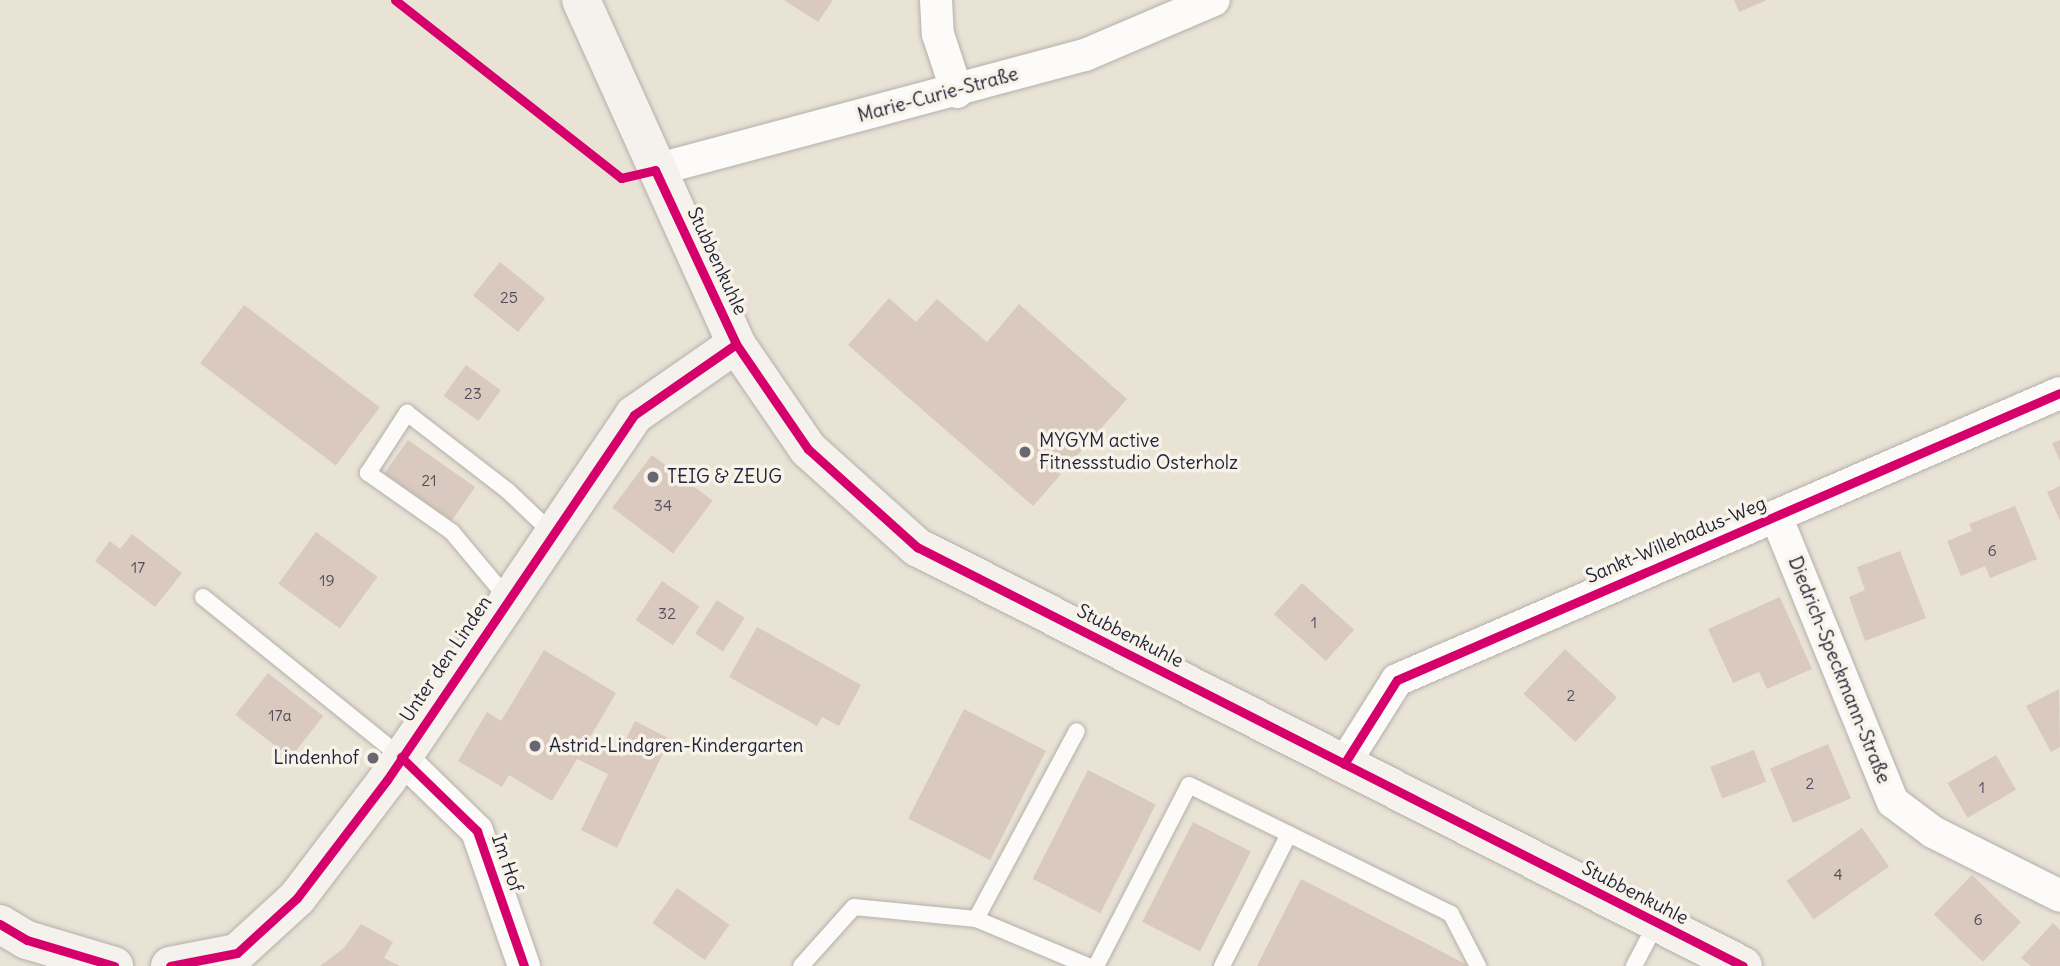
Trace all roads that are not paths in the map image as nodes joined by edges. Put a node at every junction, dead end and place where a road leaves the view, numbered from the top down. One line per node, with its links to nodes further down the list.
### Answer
1 (581, 0): 5 (main road, Stubbenkuhle)
2 (936, 0): 4 (street)
3 (1214, 0): 4 (street, Marie-Curie-Straße)
4 (957, 92): 5 (street, Marie-Curie-Straße)
5 (656, 170): 6 (main road, Stubbenkuhle)
6 (736, 344): 9 (main road, Unter den Linden); 14 (main road, Stubbenkuhle)
7 (2060, 393): 8 (street, Sankt-Willehadus-Weg)
8 (1776, 516): 14 (street, Sankt-Willehadus-Weg); 16 (street, Diedrich-Speckmann-Straße)
9 (553, 534): 11 (main road, Unter den Linden); 11 (lane)
10 (203, 597): 13 (lane)
11 (508, 599): 13 (main road, Unter den Linden)
12 (1077, 731): 17 (lane)
13 (401, 757): 21 (main road, Unter den Linden); 22 (street, Im Hof)
14 (1344, 764): 19 (main road, Stubbenkuhle)
15 (1289, 834): 25 (lane); 26 (lane); 27 (lane)
16 (2060, 896)
17 (976, 919): 23 (lane); 24 (lane)
18 (0, 924): 20 (main road)
19 (1656, 924): 28 (lane); 29 (main road, Stubbenkuhle)
20 (114, 966)
21 (170, 966)
22 (524, 966)
23 (801, 966)
24 (1088, 966)
25 (1096, 966)
26 (1222, 966)
27 (1478, 966)
28 (1634, 966)
29 (1743, 966)

